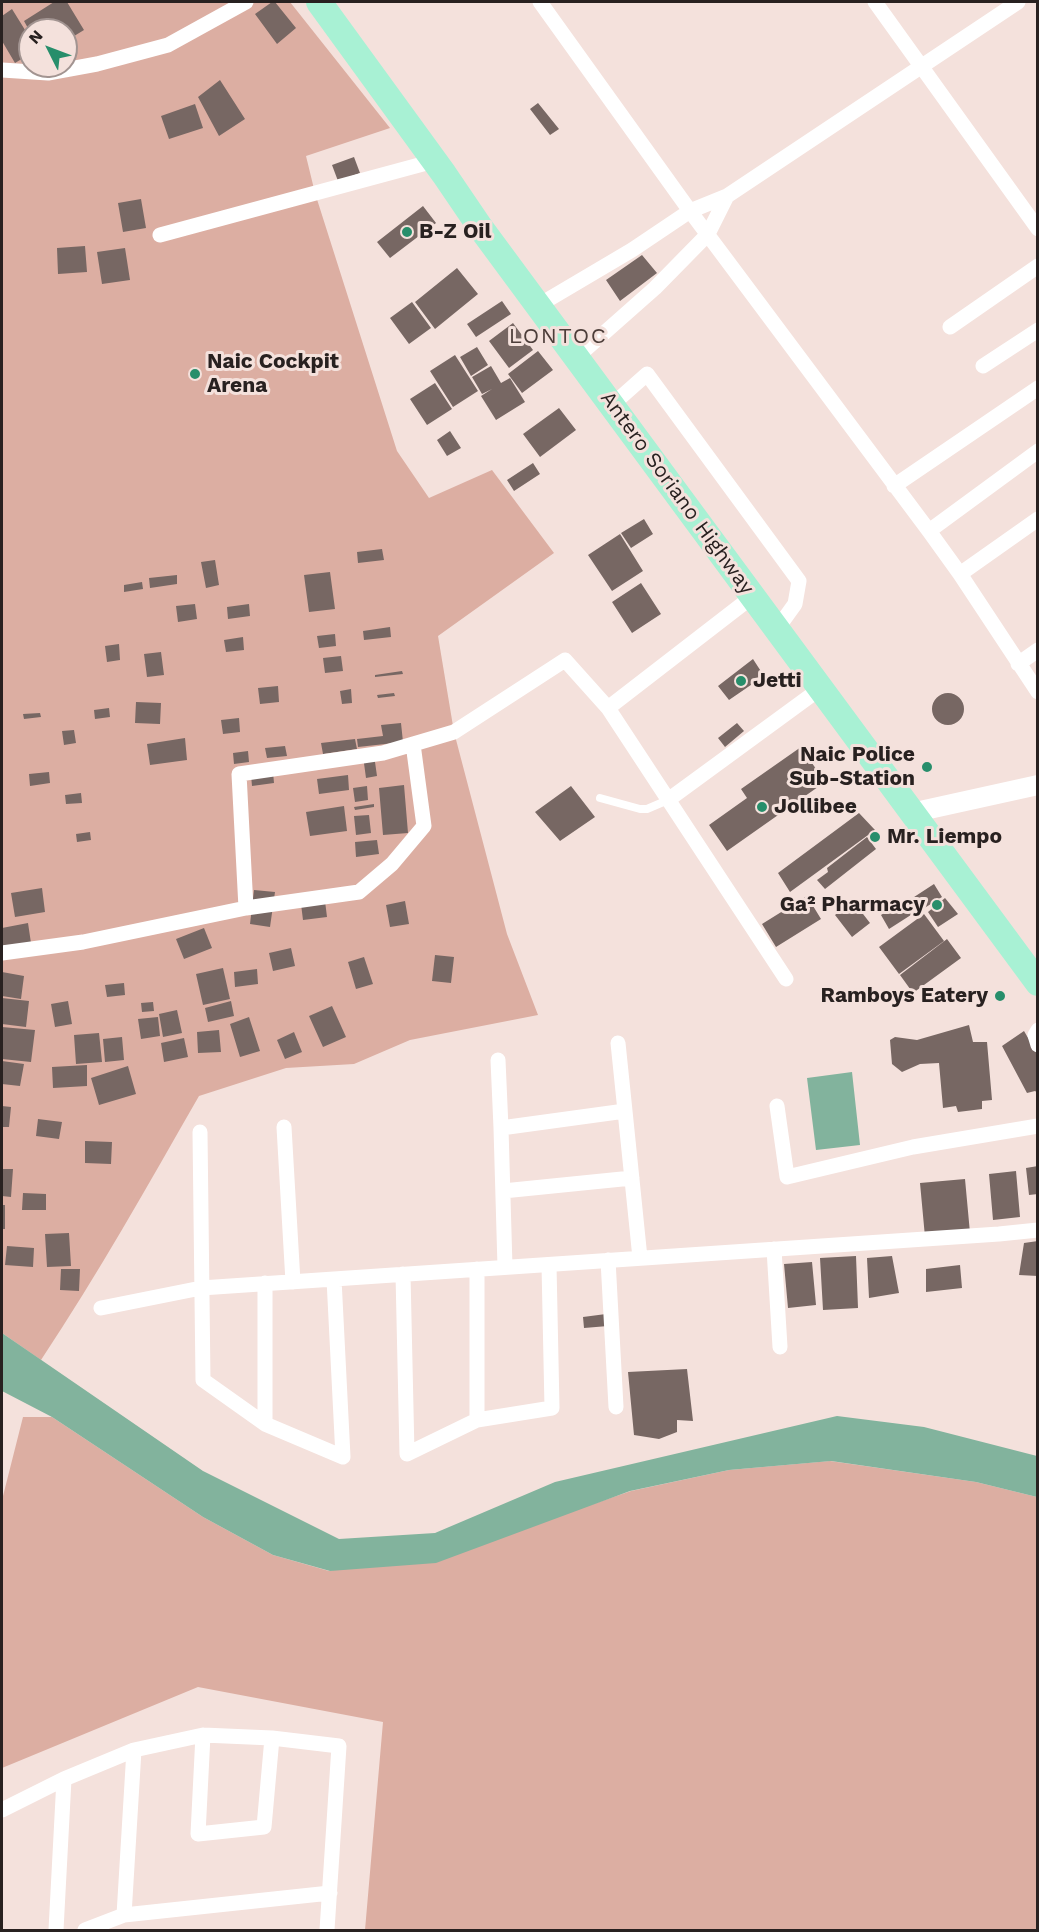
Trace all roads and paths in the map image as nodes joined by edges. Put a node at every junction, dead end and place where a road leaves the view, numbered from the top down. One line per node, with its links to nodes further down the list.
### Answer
1 (246, 2): 7 (street)
2 (319, 2): 8 (main road, Antero Soriano Highway)
3 (540, 2): 10 (street)
4 (875, 2): 6 (street)
5 (1018, 2): 6 (street)
6 (922, 67): 9 (street); 11 (street)
7 (2, 70)
8 (434, 161): 13 (street); 15 (main road, Antero Soriano Highway)
9 (727, 196): 10 (street); 12 (street)
10 (690, 211): 12 (street); 15 (street)
11 (1038, 229)
12 (708, 234): 18 (street); 23 (street)
13 (160, 235)
14 (1038, 266): 16 (street)
15 (539, 305): 18 (main road, Antero Soriano Highway)
16 (950, 327)
17 (1038, 330): 19 (street)
18 (577, 357): 21 (main road, Antero Soriano Highway)
19 (983, 366)
20 (1038, 388): 23 (street)
21 (612, 405): 27 (main road, Antero Soriano Highway); 28 (street)
22 (1038, 451): 25 (street)
23 (894, 486): 25 (street)
24 (1038, 519): 26 (street)
25 (929, 531): 26 (street)
26 (960, 574): 30 (street)
27 (753, 596): 28 (main road, Antero Soriano Highway); 33 (street)
28 (777, 629): 31 (main road, Antero Soriano Highway)
29 (1038, 651): 30 (street)
30 (1018, 664): 32 (street)
31 (821, 688): 37 (street); 38 (main road, Antero Soriano Highway)
32 (1038, 692)
33 (608, 708): 34 (street); 37 (street)
34 (413, 744): 39 (street); 39 (street)
35 (1038, 785): 38 (street)
36 (600, 798): 37 (lane)
37 (668, 800): 41 (street)
38 (911, 813): 42 (main road, Antero Soriano Highway)
39 (246, 908): 40 (street)
40 (2, 953)
41 (786, 979)
42 (1038, 983)
43 (1038, 1030): 45 (street)
44 (618, 1043): 48 (street)
45 (1038, 1045)
46 (498, 1060): 51 (street)
47 (777, 1106): 49 (street)
48 (625, 1111): 51 (street); 53 (street)
49 (1038, 1126)
50 (284, 1127): 64 (street)
51 (501, 1128): 54 (street)
52 (200, 1132): 66 (street)
53 (632, 1178): 54 (street); 57 (street)
54 (503, 1191): 60 (street)
55 (1038, 1230): 56 (street)
56 (774, 1249): 57 (street); 68 (street)
57 (640, 1258): 58 (street)
58 (608, 1260): 59 (street); 69 (street)
59 (549, 1264): 60 (street); 70 (street)
60 (505, 1267): 61 (street)
61 (477, 1269): 62 (street); 70 (street)
62 (403, 1274): 63 (street); 70 (street)
63 (334, 1279): 64 (street); 71 (street)
64 (293, 1282): 65 (street)
65 (265, 1283): 66 (street); 71 (street)
66 (201, 1288): 67 (street); 71 (street)
67 (100, 1308)
68 (780, 1347)
69 (616, 1407)
70 (477, 1420)
71 (265, 1424)
72 (203, 1735): 73 (street); 73 (street); 74 (street)
73 (272, 1738): 77 (street)
74 (134, 1750): 75 (street); 78 (street)
75 (64, 1779): 76 (street); 79 (street)
76 (2, 1810)
77 (330, 1893): 78 (street); 81 (street)
78 (124, 1915): 80 (street)
79 (56, 1930)
80 (85, 1930)
81 (327, 1930)

